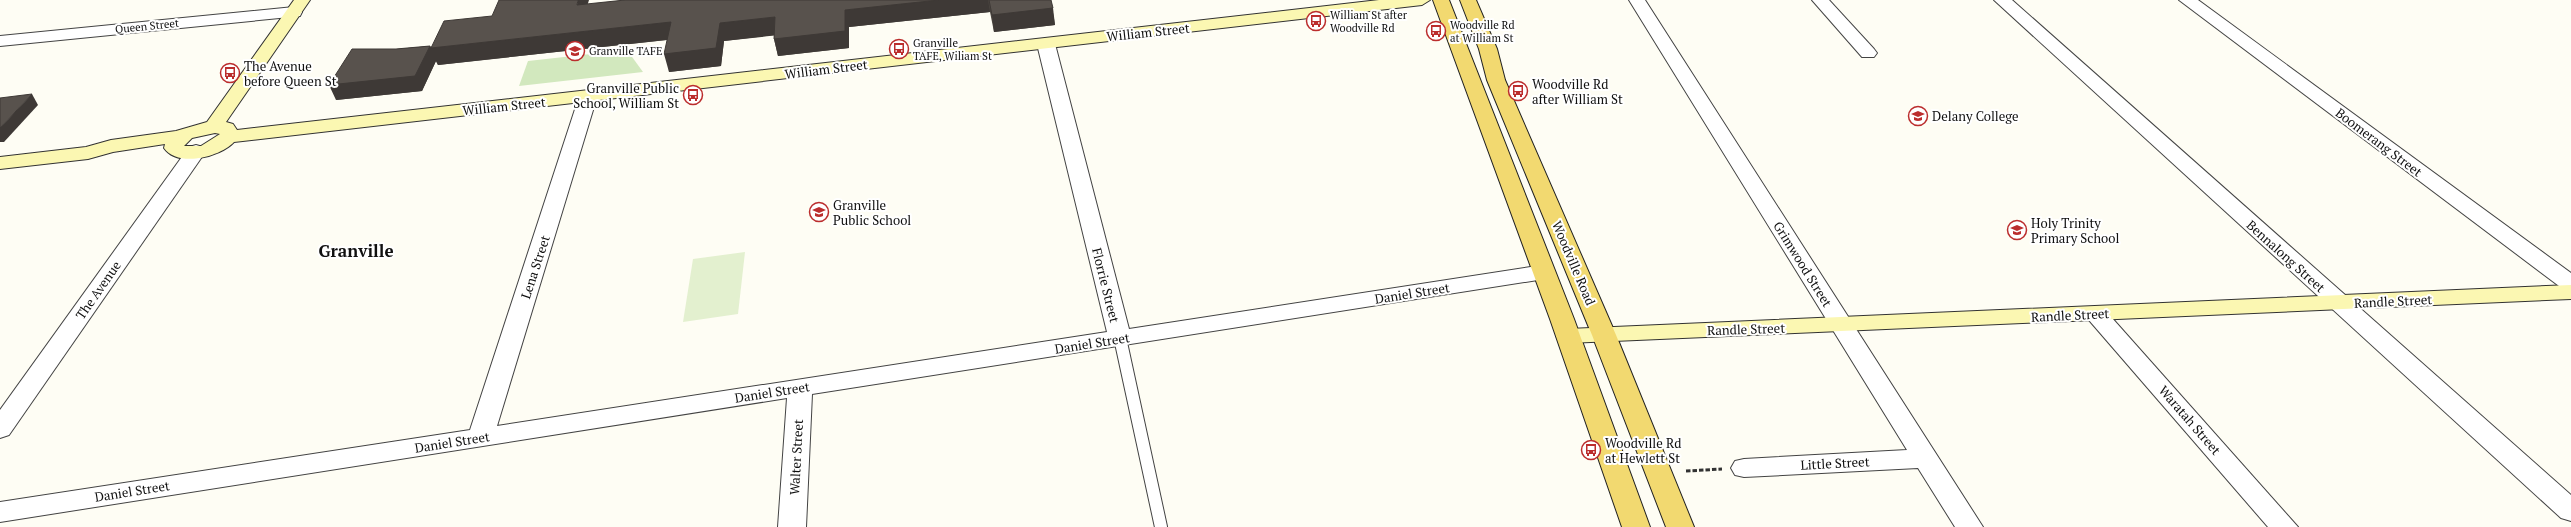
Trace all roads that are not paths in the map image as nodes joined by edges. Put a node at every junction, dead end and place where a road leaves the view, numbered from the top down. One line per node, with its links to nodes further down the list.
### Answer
1 (1422, 0): 10 (street, William Street)
2 (1441, 0): 16 (main road)
3 (1468, 0): 22 (main road, Woodville Road)
4 (1637, 0): 21 (street, Grimwood Street)
5 (1820, 0): 11 (street)
6 (2002, 0): 19 (street, Bennalong Street)
7 (2187, 0): 17 (street, Boomerang Street)
8 (298, 6): 9 (street, Queen Street); 13 (street)
9 (0, 41)
10 (1046, 44): 12 (street, William Street); 24 (street, Florrie Street)
11 (1868, 53)
12 (588, 97): 13 (street, William Street); 27 (street, Lena Street)
13 (221, 132): 14 (street)
14 (184, 145): 15 (street); 26 (street, The Avenue)
15 (0, 163)
16 (1544, 272): 23 (main road); 24 (street, Daniel Street)
17 (2571, 284)
18 (2571, 292): 19 (street, Randle Street)
19 (2339, 303): 20 (street, Randle Street); 30 (street, Bennalong Street)
20 (2096, 314): 21 (street, Randle Street); 37 (street, Waratah Street)
21 (1842, 325): 22 (street, Randle Street); 28 (street, Grimwood Street)
22 (1604, 335): 23 (street, Randle Street); 35 (main road, Woodville Road)
23 (1568, 336): 34 (main road)
24 (1120, 338): 25 (street, Daniel Street); 33 (lane, Florrie Street)
25 (800, 388): 27 (street, Daniel Street); 32 (street, Walter Street)
26 (0, 429)
27 (481, 437): 31 (street, Daniel Street)
28 (1926, 458): 29 (street, Little Street); 36 (street, Grimwood Street)
29 (1744, 468)
30 (2571, 511)
31 (0, 512)
32 (792, 527)
33 (1161, 527)
34 (1634, 527)
35 (1680, 527)
36 (1969, 527)
37 (2284, 527)

